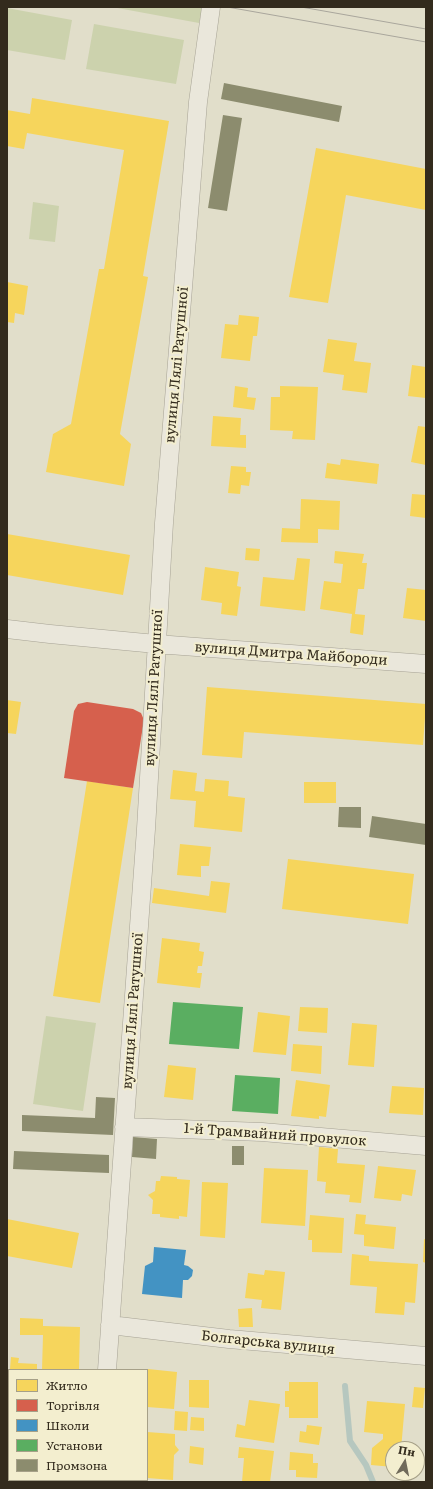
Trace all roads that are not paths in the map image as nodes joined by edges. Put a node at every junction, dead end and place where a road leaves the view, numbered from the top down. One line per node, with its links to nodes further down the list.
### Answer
1 (211, 7): 3 (street, вулиця Лялі Ратушної)
2 (7, 628): 3 (street, вулиця Дмитра Майбороди)
3 (156, 644): 4 (street, вулиця Дмитра Майбороди); 5 (street, вулиця Лялі Ратушної)
4 (426, 664)
5 (124, 1127): 6 (street, 1-й Трамвайний провулок); 7 (street, вулиця Лялі Ратушної)
6 (426, 1146)
7 (110, 1325): 8 (street, Болгарська вулиця); 9 (street, вулиця Лялі Ратушної)
8 (426, 1356)
9 (107, 1369)

